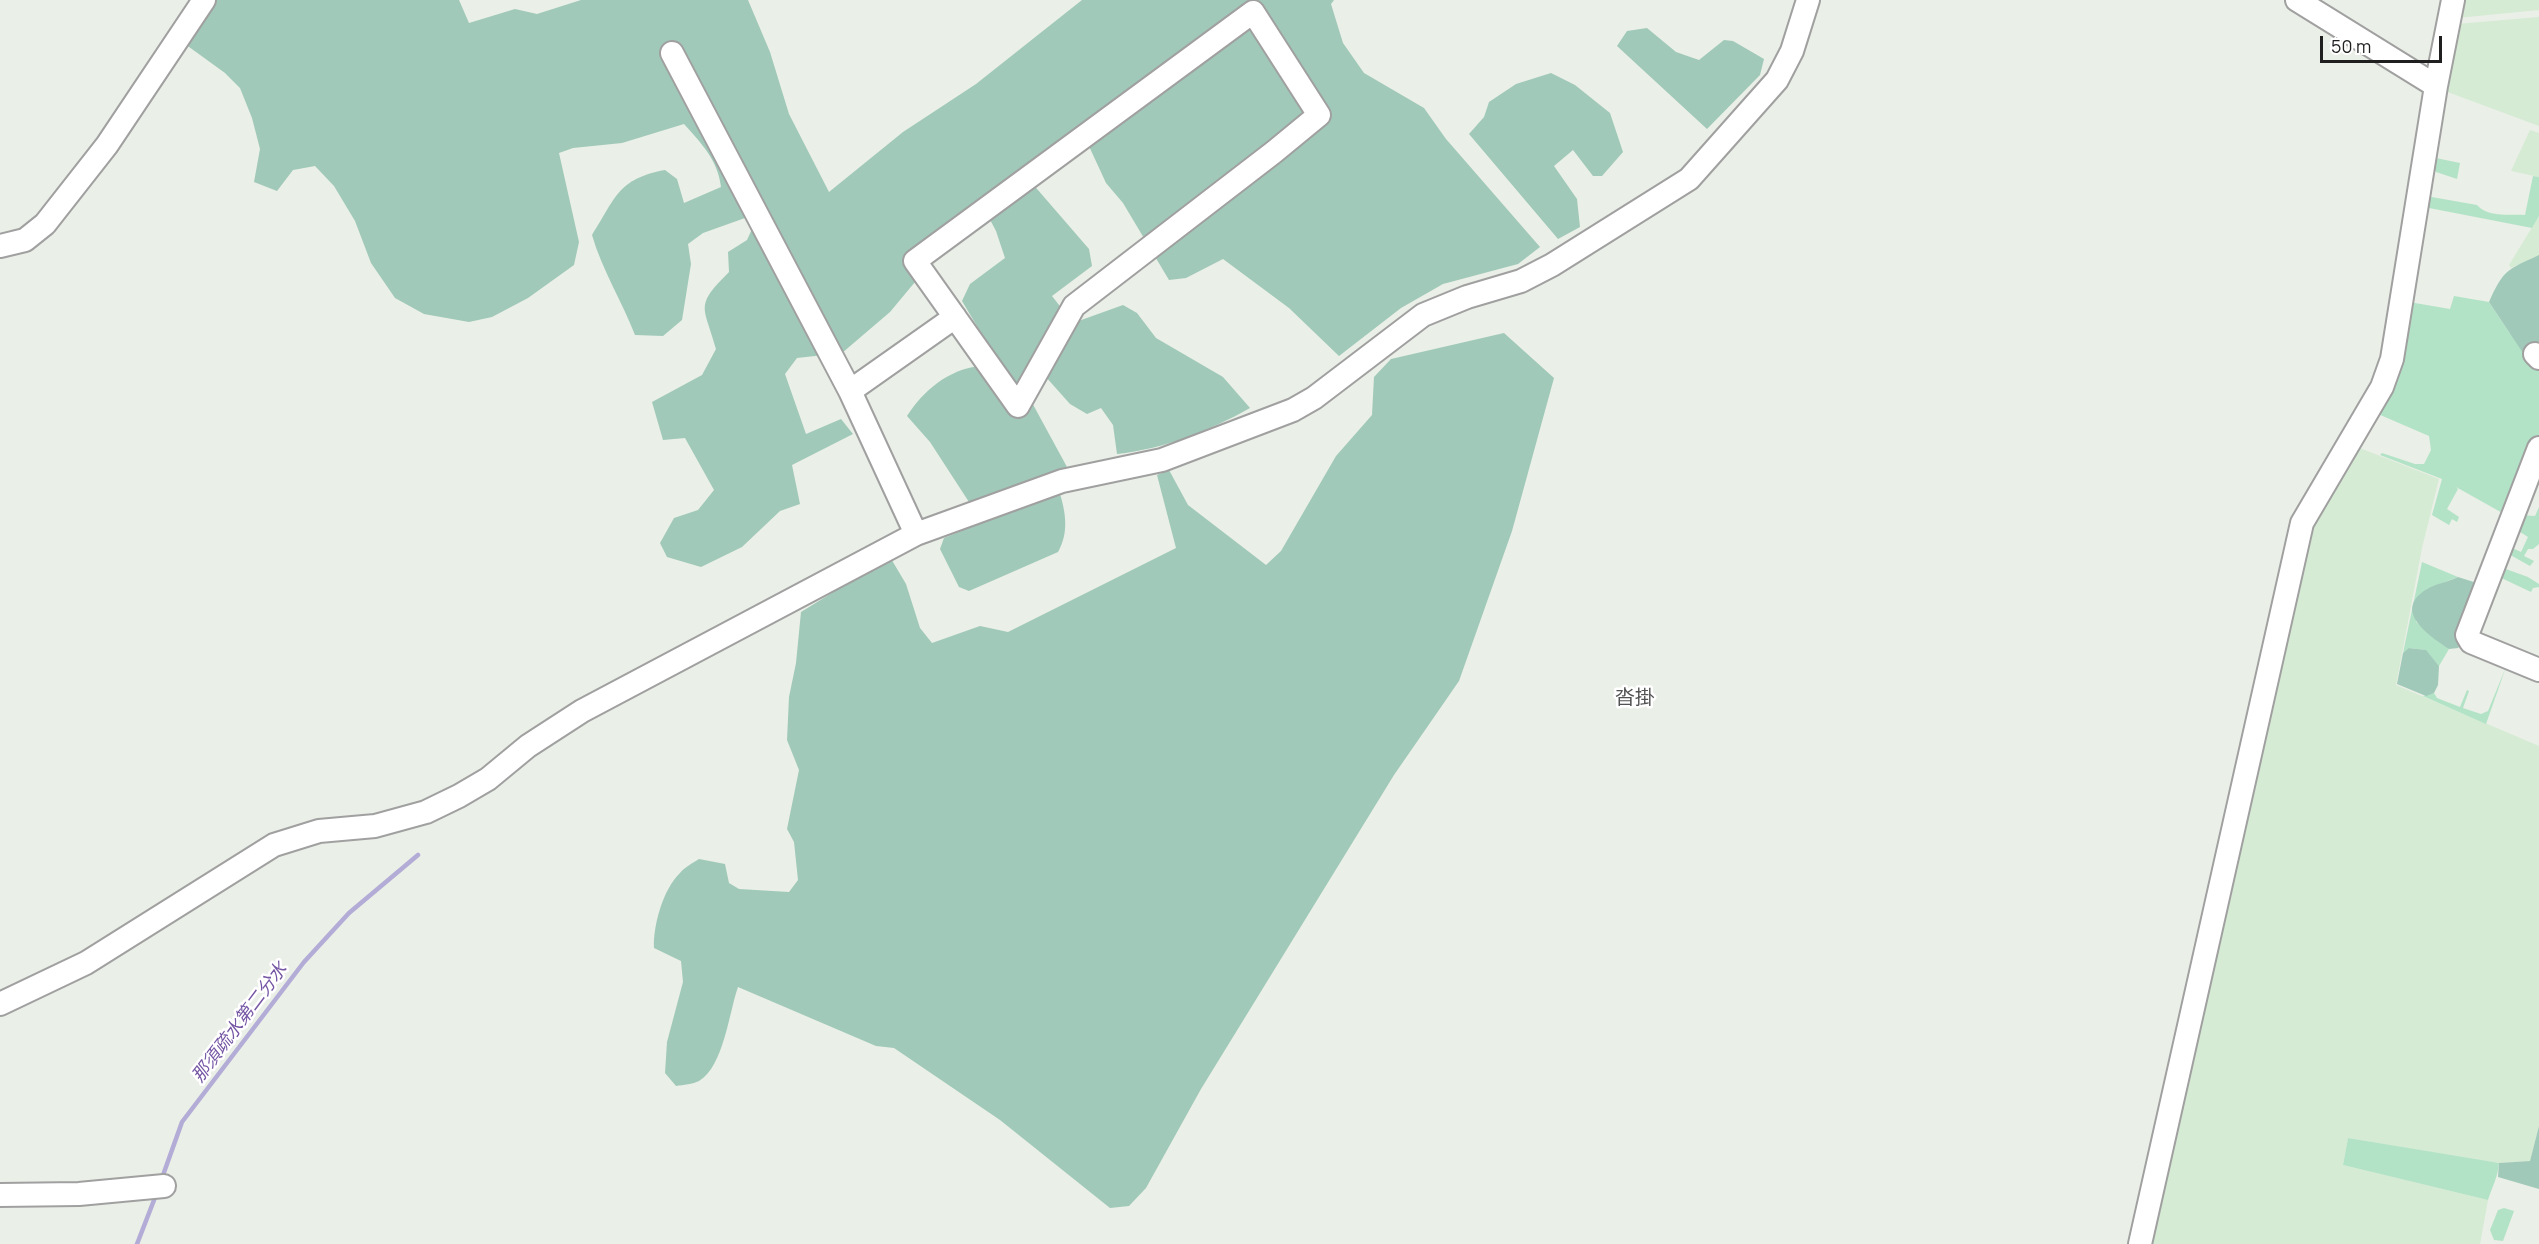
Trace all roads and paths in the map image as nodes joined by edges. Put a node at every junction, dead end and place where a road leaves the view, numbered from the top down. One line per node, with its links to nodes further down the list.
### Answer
1 (204, 0): 7 (street)
2 (1808, 0): 11 (street)
3 (2297, 0): 6 (street)
4 (2453, 0): 6 (street)
5 (672, 53): 9 (street)
6 (2436, 86): 16 (street)
7 (0, 246)
8 (955, 317): 8 (street); 9 (street)
9 (850, 391): 11 (street)
10 (2539, 448): 12 (street)
11 (916, 534): 13 (street)
12 (2539, 670)
13 (0, 1004)
14 (164, 1186): 15 (street)
15 (0, 1195)
16 (2140, 1244)

